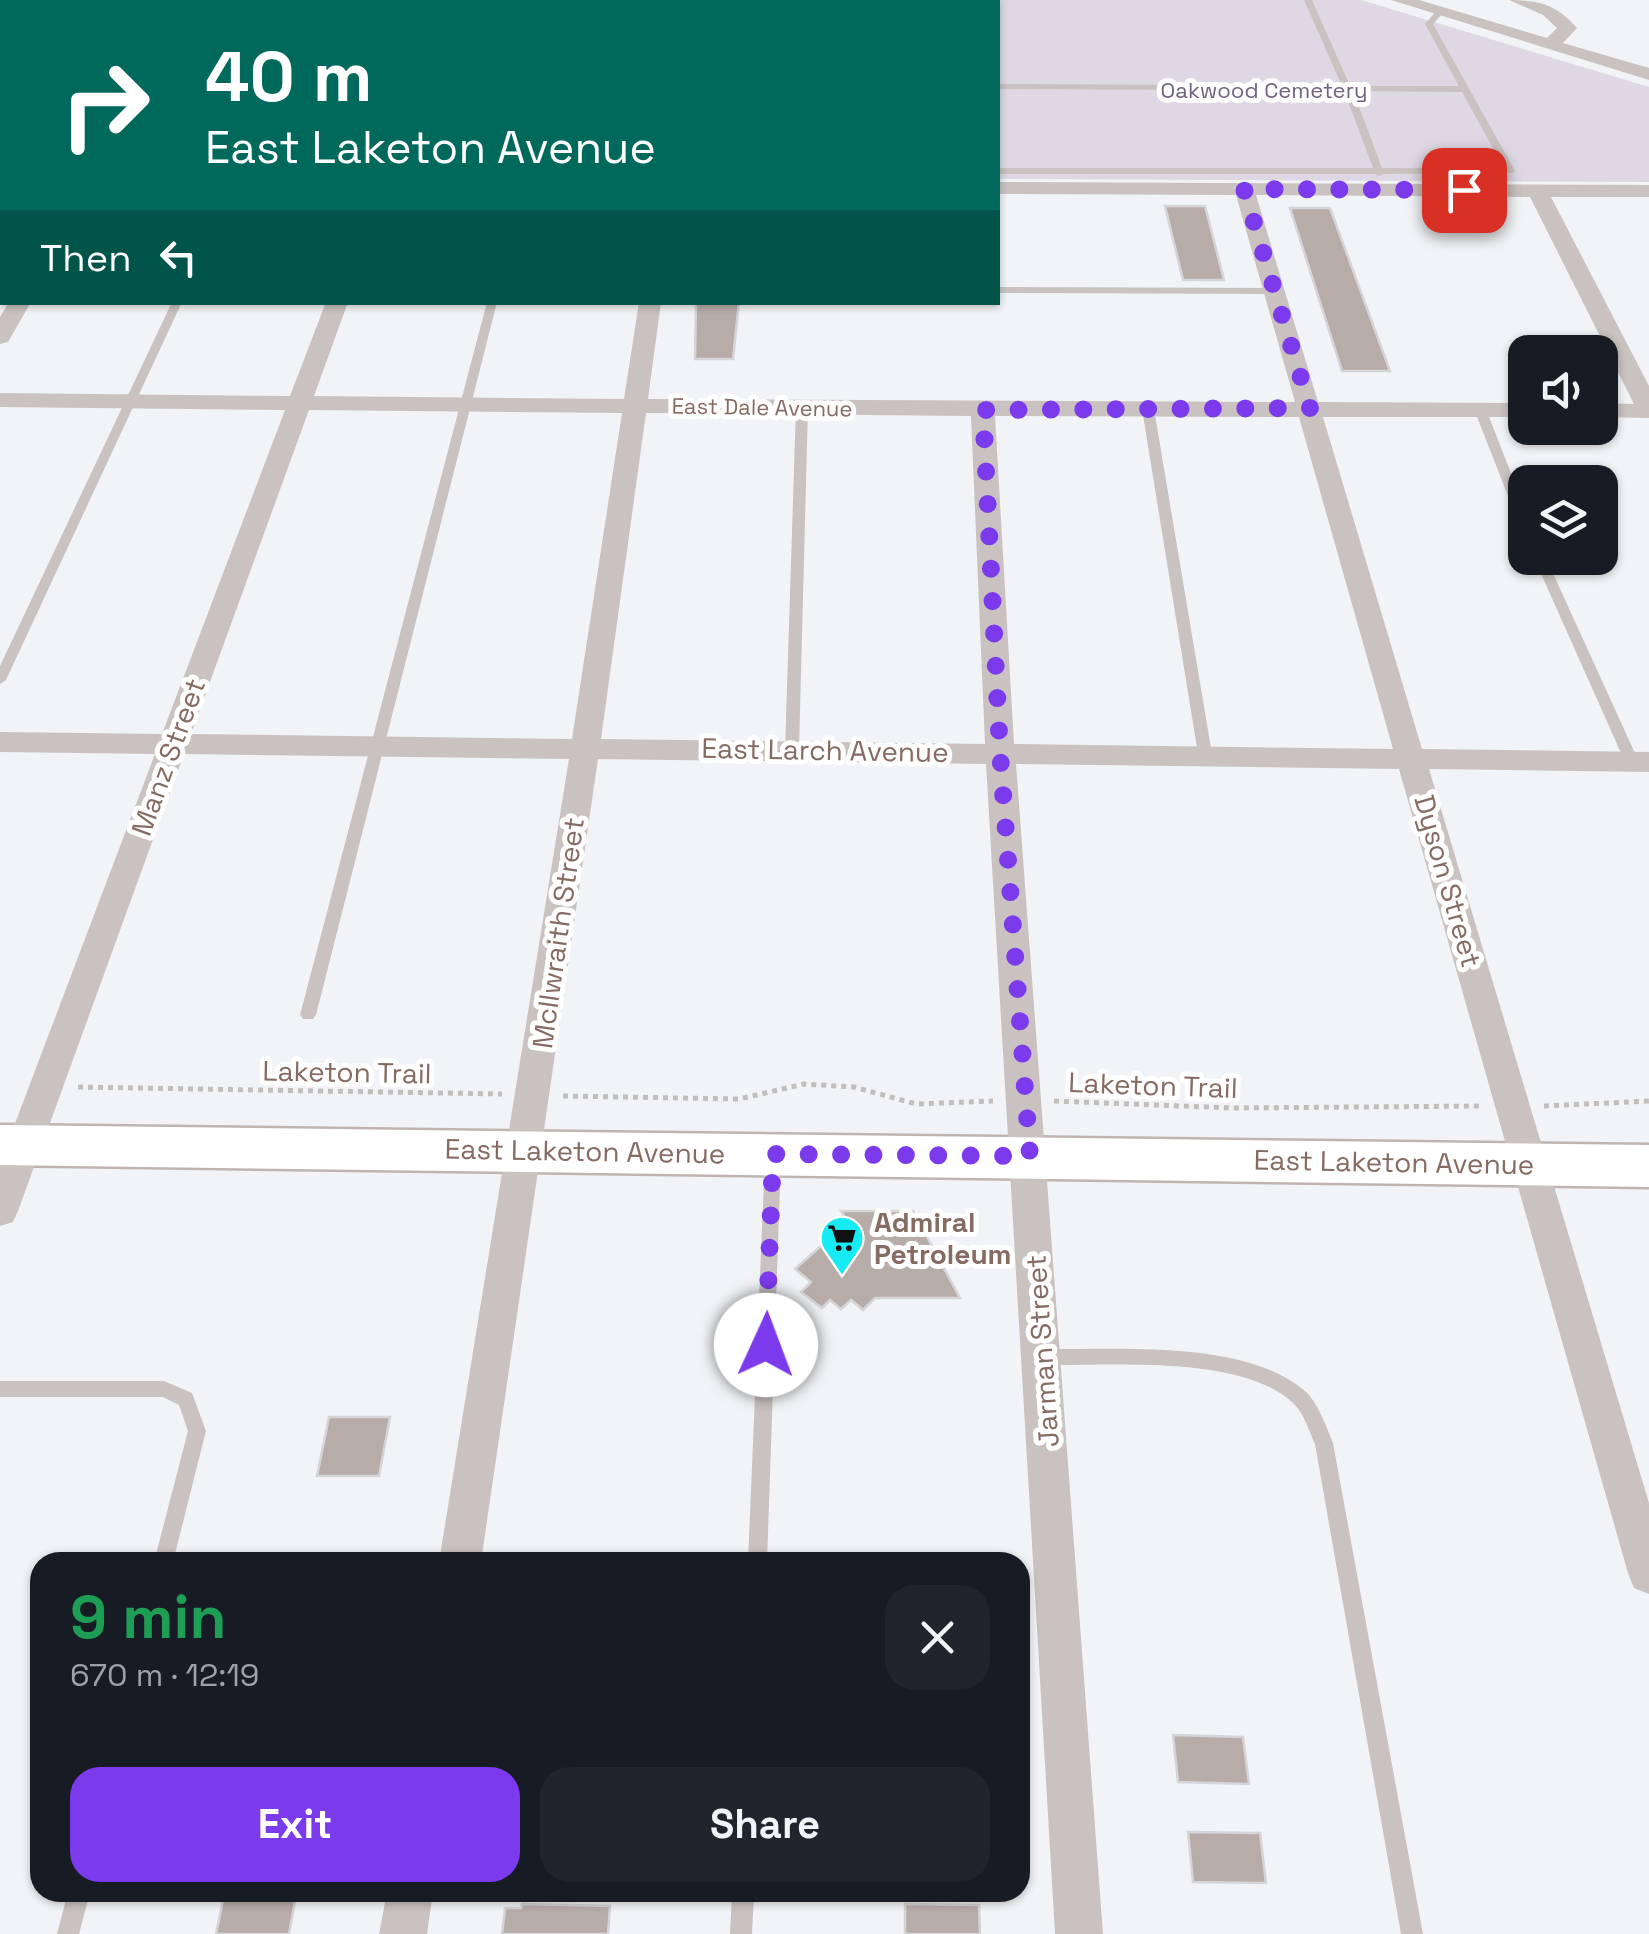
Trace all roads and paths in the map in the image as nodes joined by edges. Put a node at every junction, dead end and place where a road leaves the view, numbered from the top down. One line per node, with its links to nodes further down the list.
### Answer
1 (1308, 0): 9 (lane)
2 (1400, 0): 4 (street)
3 (1518, 0): 5 (street)
4 (1440, 12): 5 (street); 8 (lane)
5 (1550, 45): 6 (street)
6 (1649, 74)
7 (1000, 88): 9 (lane)
8 (1463, 88): 9 (lane); 11 (lane)
9 (1348, 89): 11 (lane)
10 (1000, 170): 11 (lane)
11 (1379, 173)
12 (1000, 188): 13 (street)
13 (1244, 189): 14 (street); 17 (street, Dyson Street)
14 (1537, 190): 15 (street); 36 (street)
15 (1649, 191)
16 (1000, 290): 17 (lane)
17 (1277, 290): 30 (street, Dyson Street)
18 (18, 305): 23 (street)
19 (176, 305): 25 (lane)
20 (336, 305): 26 (street, Manz Street)
21 (491, 305): 27 (lane)
22 (650, 305): 28 (street, McIlwraith Street)
23 (0, 337)
24 (0, 400): 25 (street, East Dale Avenue)
25 (132, 401): 26 (street, East Dale Avenue); 39 (lane)
26 (301, 402): 27 (street, East Dale Avenue); 41 (street, Manz Street)
27 (467, 404): 28 (street, East Dale Avenue); 42 (lane)
28 (636, 406): 29 (street, East Dale Avenue); 43 (street, McIlwraith Street)
29 (802, 408): 32 (street, East Dale Avenue); 44 (lane)
30 (1310, 408): 31 (street, East Dale Avenue); 33 (street, East Dale Avenue); 47 (street, Dyson Street)
31 (1148, 409): 32 (street, East Dale Avenue); 46 (lane)
32 (983, 410): 45 (street, Jarman Street)
33 (1480, 410): 34 (street, East Dale Avenue); 37 (lane)
34 (1508, 410)
35 (1618, 410): 36 (street)
36 (1649, 410)
37 (1508, 481)
38 (1548, 575): 48 (lane)
39 (0, 680)
40 (0, 742): 41 (street, East Larch Avenue)
41 (173, 743): 42 (street, East Larch Avenue); 50 (street, Manz Street)
42 (375, 746): 43 (street, East Larch Avenue); 49 (lane)
43 (585, 748): 44 (street, East Larch Avenue); 51 (street, McIlwraith Street)
44 (792, 750): 45 (street, East Larch Avenue)
45 (1000, 752): 46 (street, East Larch Avenue); 52 (street, Jarman Street)
46 (1205, 754): 47 (street, East Larch Avenue)
47 (1412, 757): 48 (street, East Larch Avenue); 54 (street, Dyson Street)
48 (1641, 762)
49 (308, 1015)
50 (46, 1086): 51 (path, Laketon Trail); 55 (street, Manz Street)
51 (534, 1095): 52 (path, Laketon Trail); 56 (street, McIlwraith Street)
52 (1023, 1101): 54 (path, Laketon Trail); 58 (street, Jarman Street)
53 (1649, 1101): 54 (path, Laketon Trail)
54 (1513, 1106): 59 (street, Dyson Street)
55 (12, 1145): 56 (main road, East Laketon Avenue); 61 (street, Manz Street)
56 (523, 1151): 57 (main road, East Laketon Avenue); 65 (street, McIlwraith Street)
57 (773, 1154): 58 (main road, East Laketon Avenue); 66 (lane)
58 (1030, 1156): 59 (main road, East Laketon Avenue); 62 (street, Jarman Street)
59 (1532, 1165): 60 (main road, East Laketon Avenue); 67 (street, Dyson Street)
60 (1649, 1166)
61 (0, 1211)
62 (1042, 1357): 74 (street, Jarman Street); 75 (lane)
63 (0, 1389): 64 (lane)
64 (167, 1552)
65 (462, 1552)
66 (756, 1552)
67 (1649, 1573)
68 (76, 1902): 71 (lane)
69 (409, 1902): 72 (street)
70 (743, 1902): 73 (lane)
71 (68, 1934)
72 (404, 1934)
73 (741, 1934)
74 (1079, 1934)
75 (1412, 1934)

